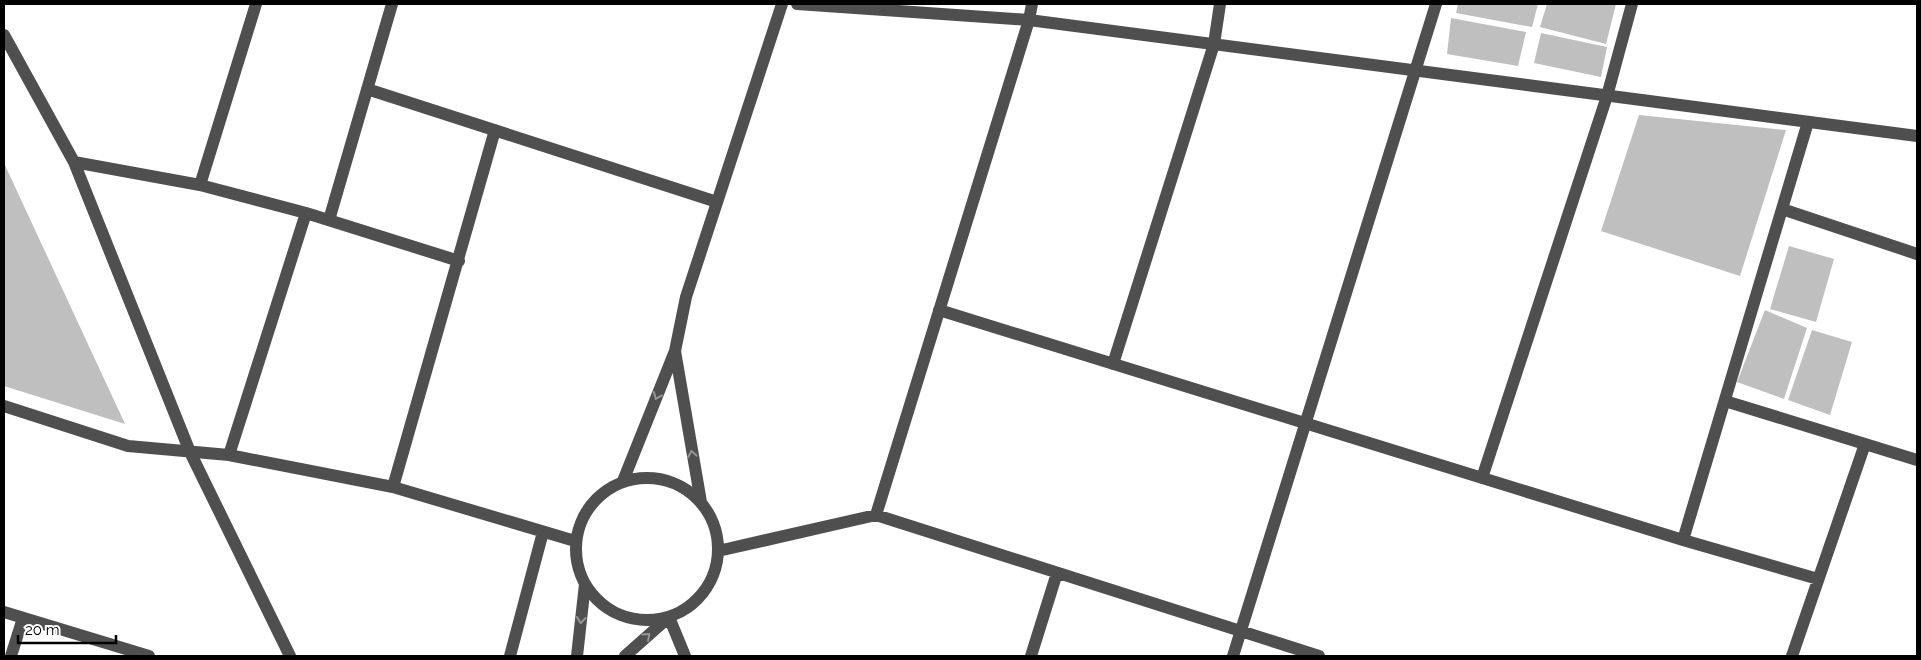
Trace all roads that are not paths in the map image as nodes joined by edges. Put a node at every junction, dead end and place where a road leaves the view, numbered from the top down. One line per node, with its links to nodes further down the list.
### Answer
1 (256, 4): 19 (street)
2 (392, 4): 13 (street)
3 (782, 4): 20 (street)
4 (796, 4): 9 (street)
5 (1032, 4): 9 (street)
6 (1220, 4): 11 (street)
7 (1436, 4): 12 (street)
8 (1632, 4): 14 (street)
9 (1029, 20): 11 (street); 26 (street)
10 (4, 35): 18 (street)
11 (1214, 44): 12 (street); 28 (street)
12 (1415, 71): 14 (street); 31 (street)
13 (367, 89): 16 (street); 23 (street)
14 (1607, 96): 15 (street); 36 (street)
15 (1808, 122): 17 (street); 21 (street)
16 (495, 130): 20 (street); 25 (street)
17 (1917, 136)
18 (74, 162): 19 (street); 33 (street)
19 (200, 185): 22 (street)
20 (718, 202): 27 (street)
21 (1782, 209): 24 (street); 29 (street)
22 (306, 213): 23 (street); 34 (street)
23 (329, 220): 25 (street)
24 (1917, 254)
25 (459, 260): 38 (street)
26 (939, 310): 28 (street); 40 (street)
27 (676, 351): 37 (street, one-way to 37); 39 (street, one-way to 27)
28 (1113, 364): 31 (street)
29 (1725, 401): 32 (street); 42 (street)
30 (4, 406): 33 (street)
31 (1306, 423): 36 (street); 51 (street)
32 (1865, 444): 35 (street); 46 (street)
33 (190, 452): 34 (street); 54 (street)
34 (229, 455): 38 (street)
35 (1917, 460)
36 (1482, 478): 42 (street)
37 (623, 481): 39 (street); 43 (street)
38 (393, 487): 41 (street)
39 (701, 502): 44 (street)
40 (876, 515): 44 (street); 45 (street)
41 (543, 532): 43 (street); 55 (street)
42 (1683, 540): 46 (street)
43 (575, 541): 47 (street)
44 (718, 550): 49 (street)
45 (1057, 573): 51 (street); 59 (street)
46 (1818, 579): 62 (street)
47 (585, 584): 49 (street); 56 (street, one-way to 56)
48 (4, 612): 50 (street)
49 (669, 616): 57 (street, one-way to 49); 58 (street)
50 (23, 618): 52 (street); 53 (street)
51 (1241, 631): 60 (street); 61 (street)
52 (11, 656)
53 (150, 656)
54 (290, 656)
55 (510, 656)
56 (577, 656)
57 (625, 656)
58 (685, 656)
59 (1031, 656)
60 (1234, 656)
61 (1319, 656)
62 (1792, 656)

